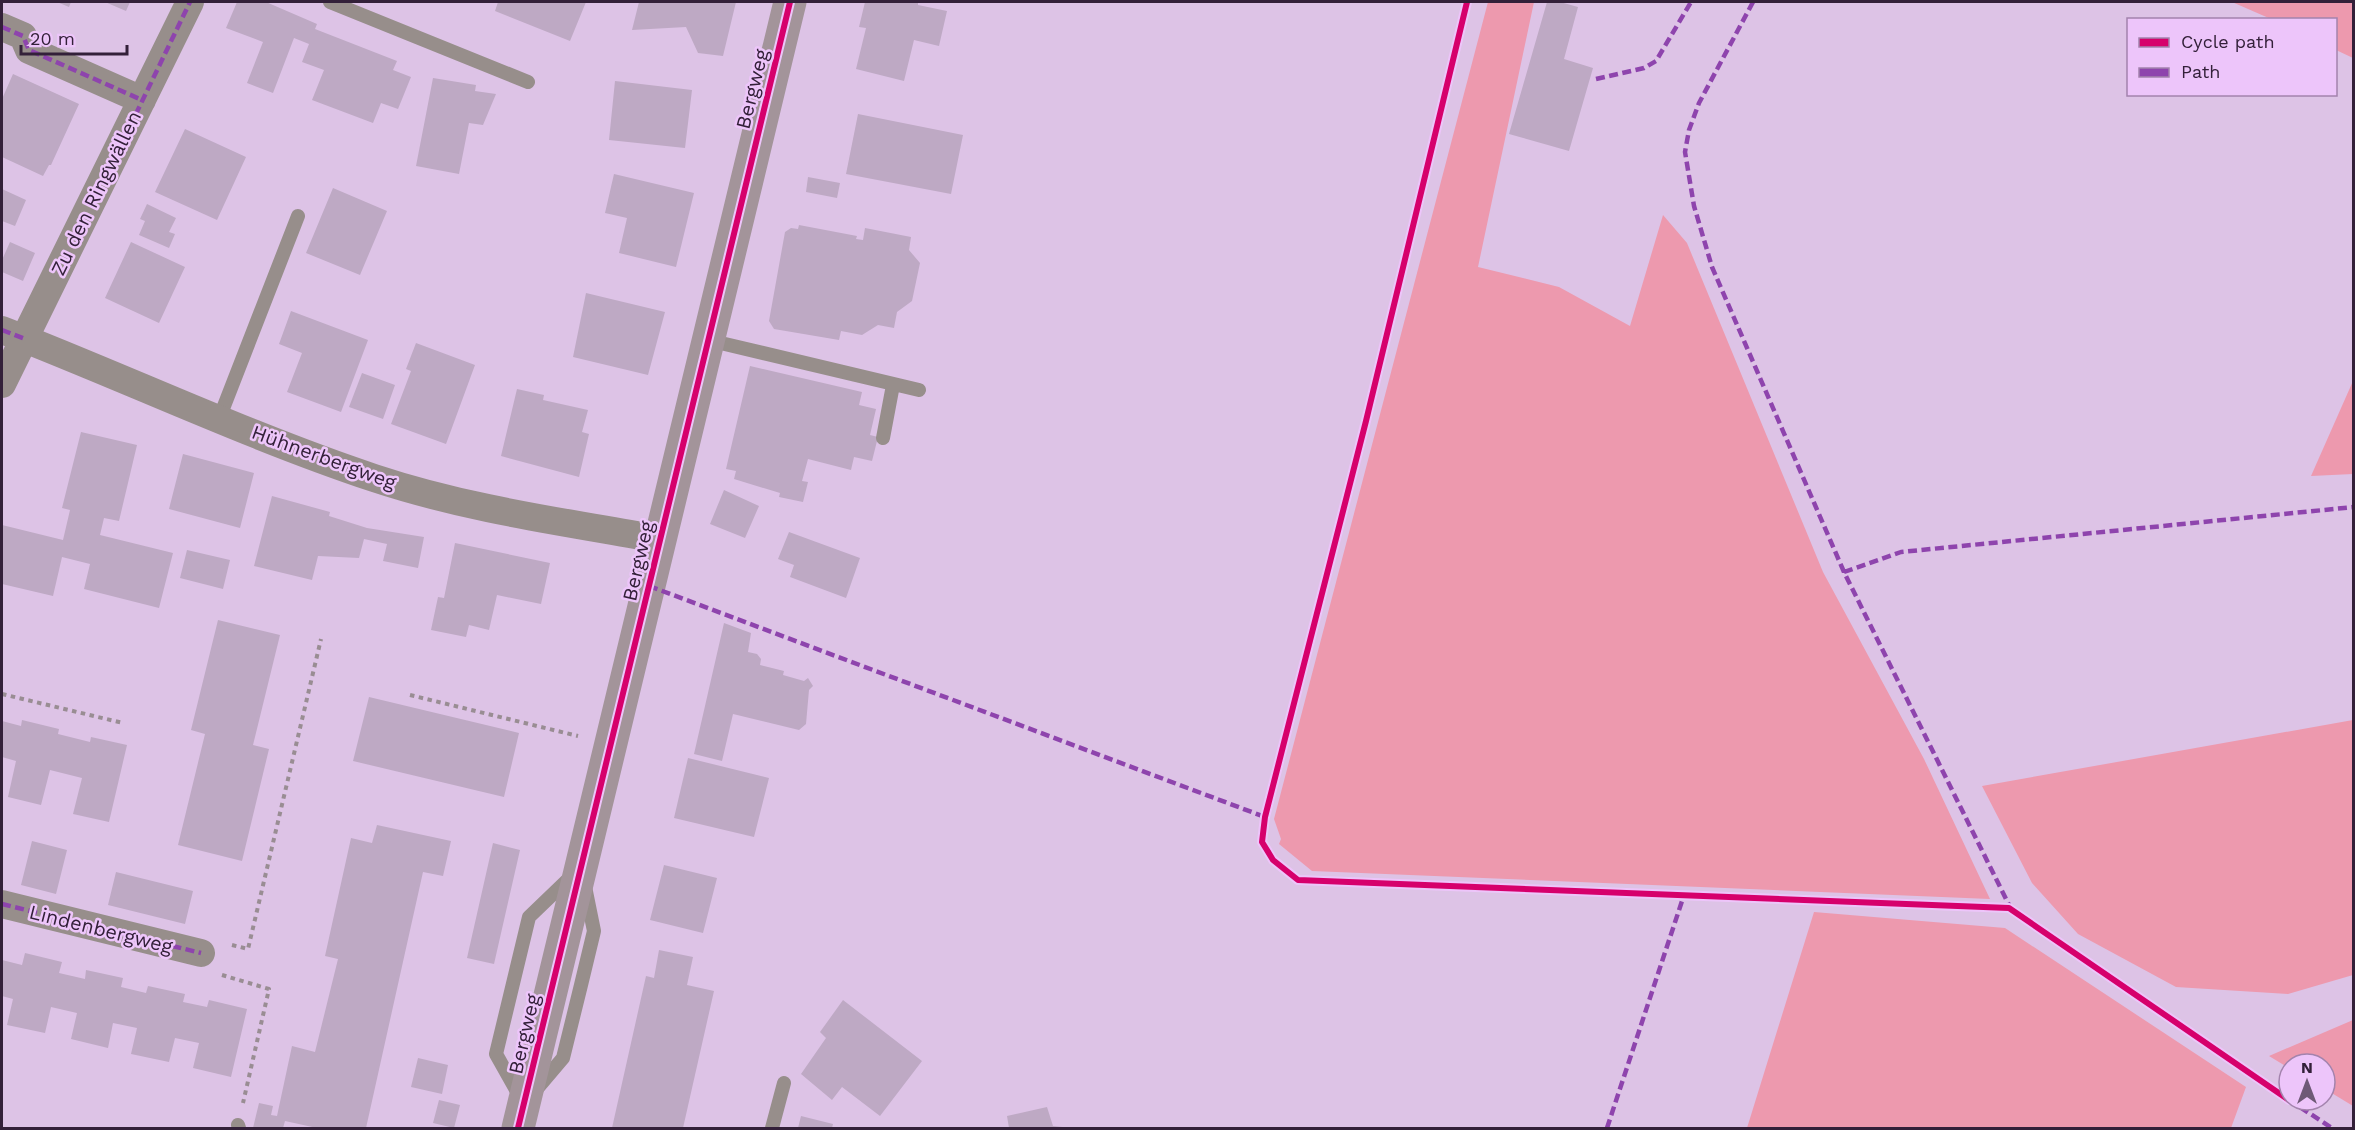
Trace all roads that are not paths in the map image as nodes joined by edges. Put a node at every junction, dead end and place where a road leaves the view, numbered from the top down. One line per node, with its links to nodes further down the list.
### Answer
1 (190, 2): 6 (street, Zu den Ringwällen)
2 (330, 2): 5 (lane)
3 (790, 2): 9 (street, Bergweg)
4 (2, 27): 6 (street)
5 (528, 82)
6 (142, 100): 8 (street, Zu den Ringwällen)
7 (298, 216): 13 (lane)
8 (13, 335): 10 (street, Zu den Ringwällen); 13 (street, Hühnerbergweg)
9 (708, 340): 11 (lane); 15 (street, Bergweg)
10 (2, 384)
11 (893, 385): 12 (lane); 14 (lane)
12 (919, 390)
13 (219, 419): 15 (street, Hühnerbergweg)
14 (883, 438)
15 (659, 539): 19 (street, Bergweg)
16 (2, 904): 17 (street, Lindenbergweg)
17 (201, 953)
18 (784, 1083): 20 (lane)
19 (521, 1116)
20 (772, 1128)

